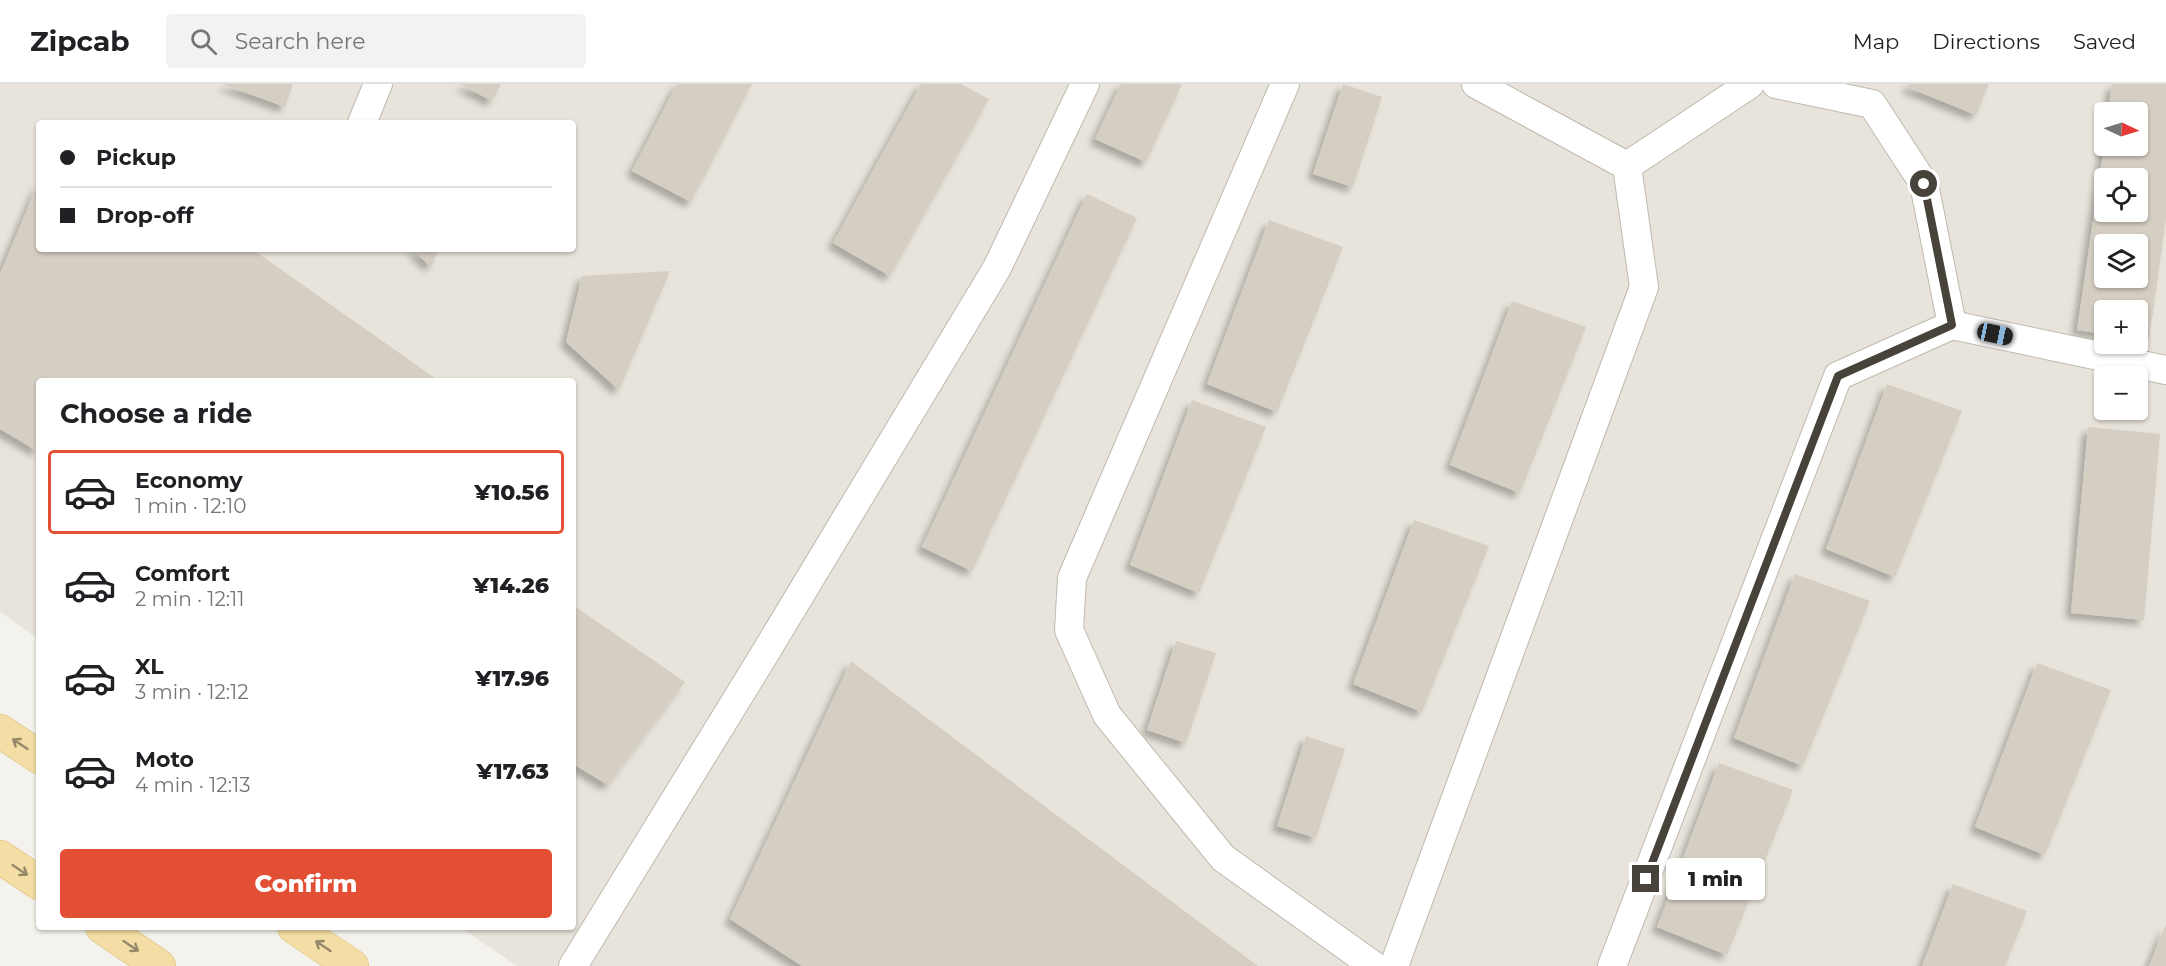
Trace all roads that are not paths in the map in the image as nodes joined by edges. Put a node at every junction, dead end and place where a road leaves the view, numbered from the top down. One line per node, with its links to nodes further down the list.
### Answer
1 (378, 84): 7 (street)
2 (1085, 84): 19 (street)
3 (1285, 84): 20 (street)
4 (1476, 84): 8 (street)
5 (1750, 84): 8 (street)
6 (1776, 84): 9 (street)
7 (363, 120)
8 (1627, 166): 21 (street)
9 (1952, 325): 10 (street); 22 (street)
10 (2166, 370)
11 (0, 731): 12 (main road, one-way to 11)
12 (36, 755)
13 (0, 857): 14 (main road, one-way to 14)
14 (36, 882)
15 (106, 930): 17 (main road, one-way to 17)
16 (298, 930): 18 (main road, one-way to 16)
17 (159, 966)
18 (352, 966)
19 (573, 966)
20 (1374, 966)
21 (1394, 966)
22 (1612, 966)

